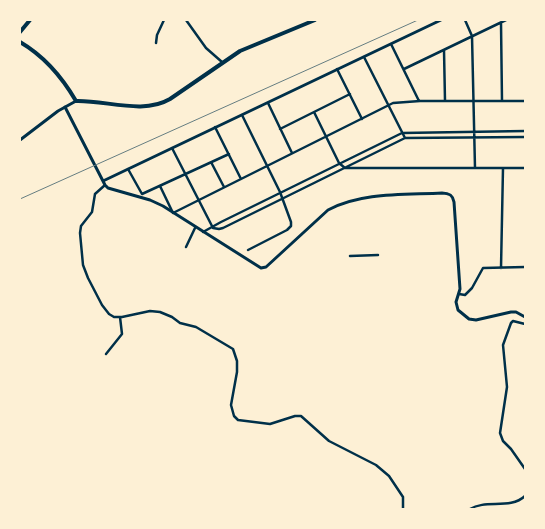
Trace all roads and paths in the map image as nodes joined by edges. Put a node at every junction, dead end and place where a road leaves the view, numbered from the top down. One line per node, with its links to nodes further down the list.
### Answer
1 (30, 20): 9 (main road)
2 (164, 20): 12 (street)
3 (186, 20): 16 (street)
4 (315, 20): 16 (main road)
5 (440, 20): 13 (street)
6 (465, 20): 10 (street)
7 (506, 20): 8 (street)
8 (501, 22): 10 (street); 23 (street)
9 (20, 32)
10 (472, 36): 14 (street); 26 (street)
11 (20, 42): 20 (main road)
12 (156, 43)
13 (391, 44): 15 (street); 18 (street)
14 (444, 50): 18 (street); 22 (street)
15 (364, 56): 17 (street); 27 (street)
16 (224, 63): 20 (main road)
17 (338, 69): 19 (street); 25 (street)
18 (404, 69): 21 (street)
19 (350, 94): 29 (street); 31 (street)
20 (76, 101): 28 (street)
21 (420, 101): 22 (street); 27 (street)
22 (445, 101): 26 (street)
23 (502, 101): 24 (street); 26 (street)
24 (525, 101)
25 (268, 102): 30 (street); 33 (street)
26 (474, 102): 34 (street)
27 (389, 106): 31 (street); 36 (street)
28 (65, 107): 41 (street); 55 (street)
29 (314, 112): 33 (street); 37 (street)
30 (242, 115): 32 (street); 47 (street)
31 (362, 119): 37 (street)
32 (215, 128): 42 (street); 43 (street)
33 (280, 129): 44 (street)
34 (474, 131): 35 (street); 36 (street); 40 (street)
35 (525, 131)
36 (402, 133): 39 (street); 46 (street)
37 (327, 136): 44 (street); 46 (street)
38 (525, 137): 40 (street)
39 (405, 138): 40 (street); 48 (street)
40 (474, 138): 49 (street)
41 (20, 140)
42 (172, 148): 52 (street); 53 (street)
43 (228, 154): 45 (street); 54 (street)
44 (292, 154): 47 (street)
45 (210, 162): 53 (street); 57 (street)
46 (339, 163): 48 (street); 58 (street)
47 (267, 166): 54 (street); 58 (street)
48 (345, 168): 49 (street); 59 (street)
49 (475, 168): 50 (street)
50 (503, 168): 51 (street); 70 (street)
51 (525, 168)
52 (128, 169): 55 (street); 56 (street)
53 (185, 174): 56 (street); 60 (street)
54 (241, 179): 57 (street)
55 (104, 183): 61 (street); 72 (street)
56 (160, 186): 61 (street)
57 (224, 187): 60 (street)
58 (280, 192): 59 (street); 63 (street)
59 (282, 198): 63 (street); 66 (street)
60 (198, 200): 61 (street); 63 (street)
61 (173, 213): 62 (street)
62 (195, 228): 64 (street); 65 (street)
63 (212, 228): 64 (street)
64 (203, 232): 71 (street)
65 (186, 247)
66 (248, 250)
67 (378, 255): 68 (street)
68 (350, 256)
69 (525, 267): 70 (street)
70 (502, 268): 71 (street)
71 (459, 294): 73 (street)
72 (120, 317): 75 (street); 78 (street)
73 (525, 317)
74 (525, 324): 76 (street)
75 (106, 354)
76 (525, 469)
77 (525, 496): 79 (street)
78 (403, 509)
79 (470, 509)

